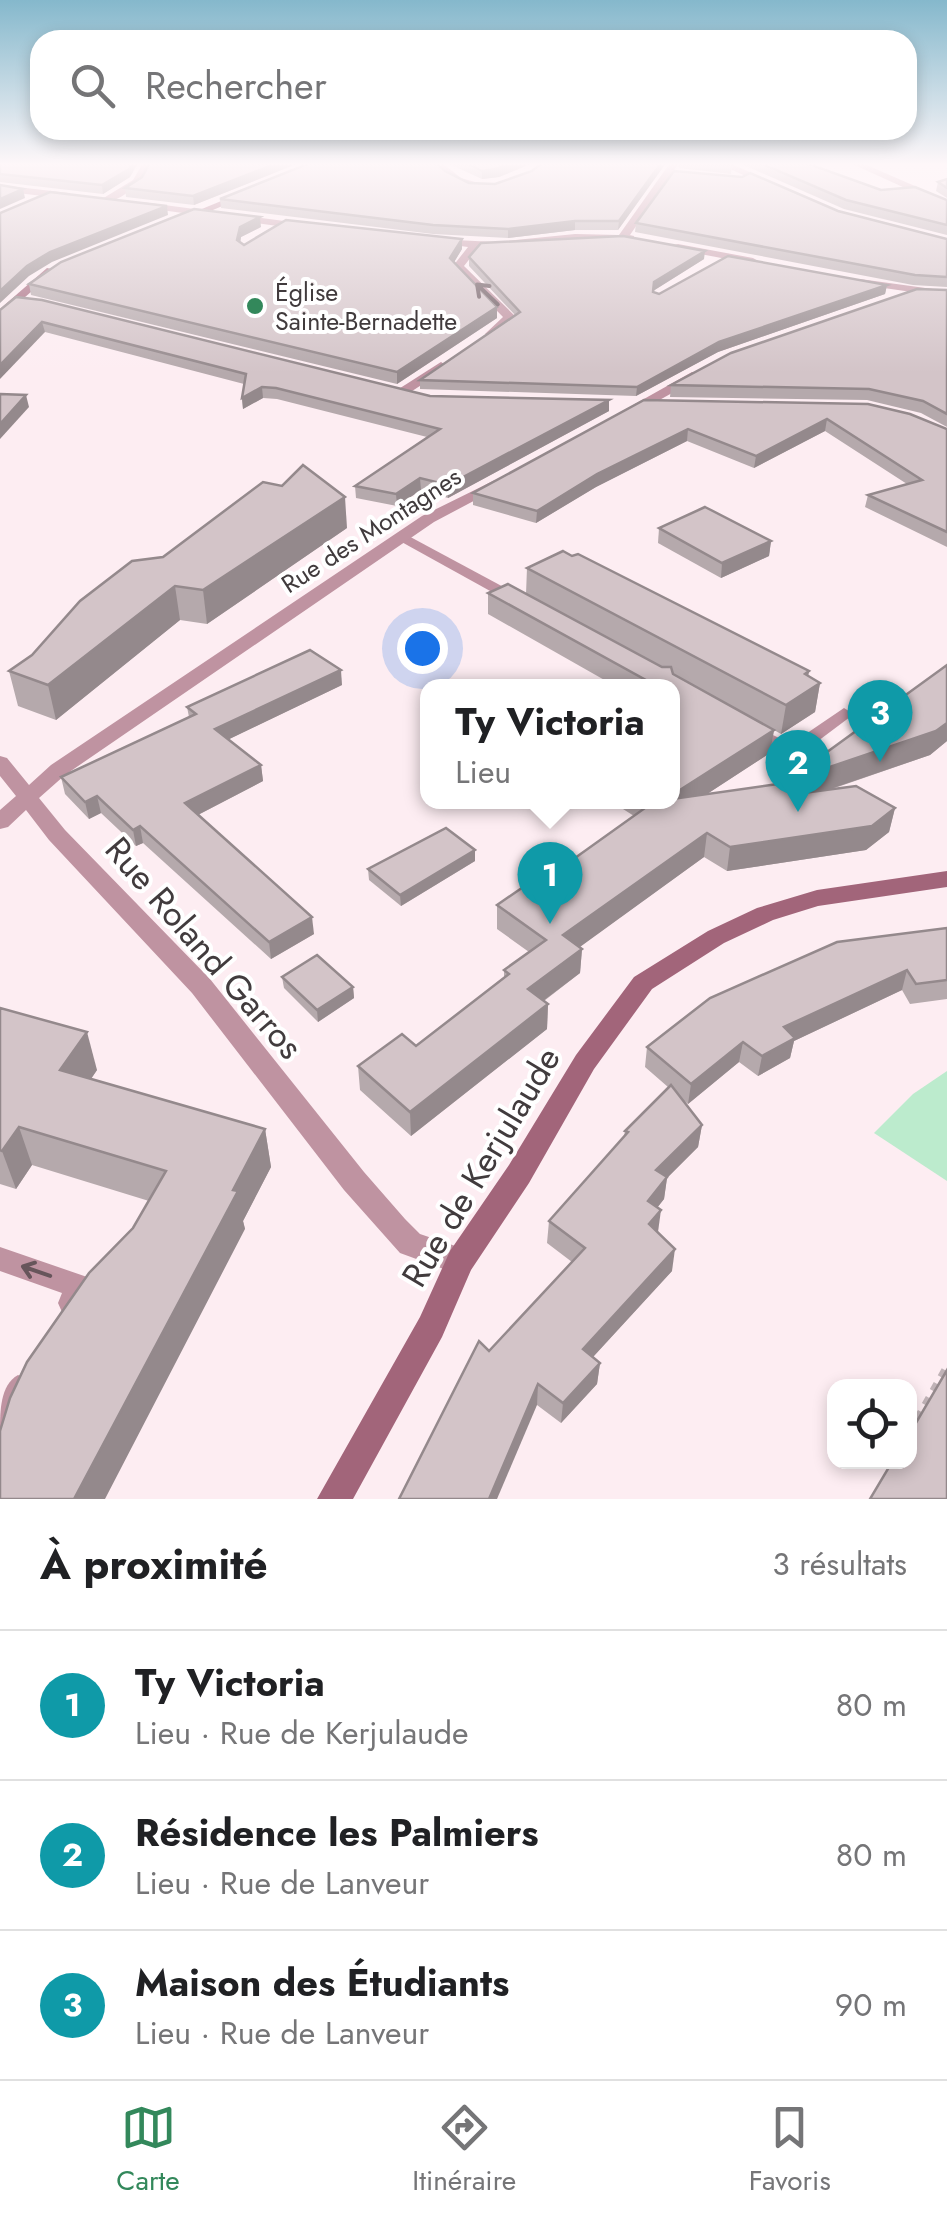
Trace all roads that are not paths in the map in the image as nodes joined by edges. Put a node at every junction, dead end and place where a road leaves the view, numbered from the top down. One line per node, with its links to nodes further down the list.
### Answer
1 (626, 233): 2 (street)
2 (623, 237): 4 (street); 6 (street)
3 (416, 240): 6 (street)
4 (640, 240)
5 (656, 243): 7 (street)
6 (476, 244): 18 (street, one-way to 6)
7 (724, 256): 9 (street); 10 (street)
8 (70, 262): 14 (street)
9 (762, 263)
10 (708, 266)
11 (856, 281): 12 (street)
12 (914, 292): 13 (street); 16 (street)
13 (947, 294)
14 (14, 300): 15 (street); 17 (street)
15 (34, 302)
16 (880, 304)
17 (0, 315)
18 (476, 344)
19 (461, 354): 21 (street)
20 (710, 366): 22 (street)
21 (382, 388)
22 (643, 404): 23 (street); 24 (street)
23 (669, 404)
24 (620, 410)
25 (514, 473): 26 (street, Rue des Montagnes)
26 (403, 537): 27 (lane); 31 (street, Rue des Montagnes)
27 (538, 612)
28 (844, 713): 29 (lane)
29 (741, 724)
30 (0, 762): 31 (street, Rue Roland Garros)
31 (28, 800): 32 (street, Rue des Montagnes); 35 (street, Rue Roland Garros)
32 (0, 822)
33 (947, 879): 35 (street, Rue de Kerjulaude)
34 (0, 1259): 36 (lane, one-way to 34)
35 (460, 1261): 39 (street, Rue de Kerjulaude)
36 (61, 1320)
37 (30, 1369): 38 (lane)
38 (0, 1418)
39 (334, 1499)

